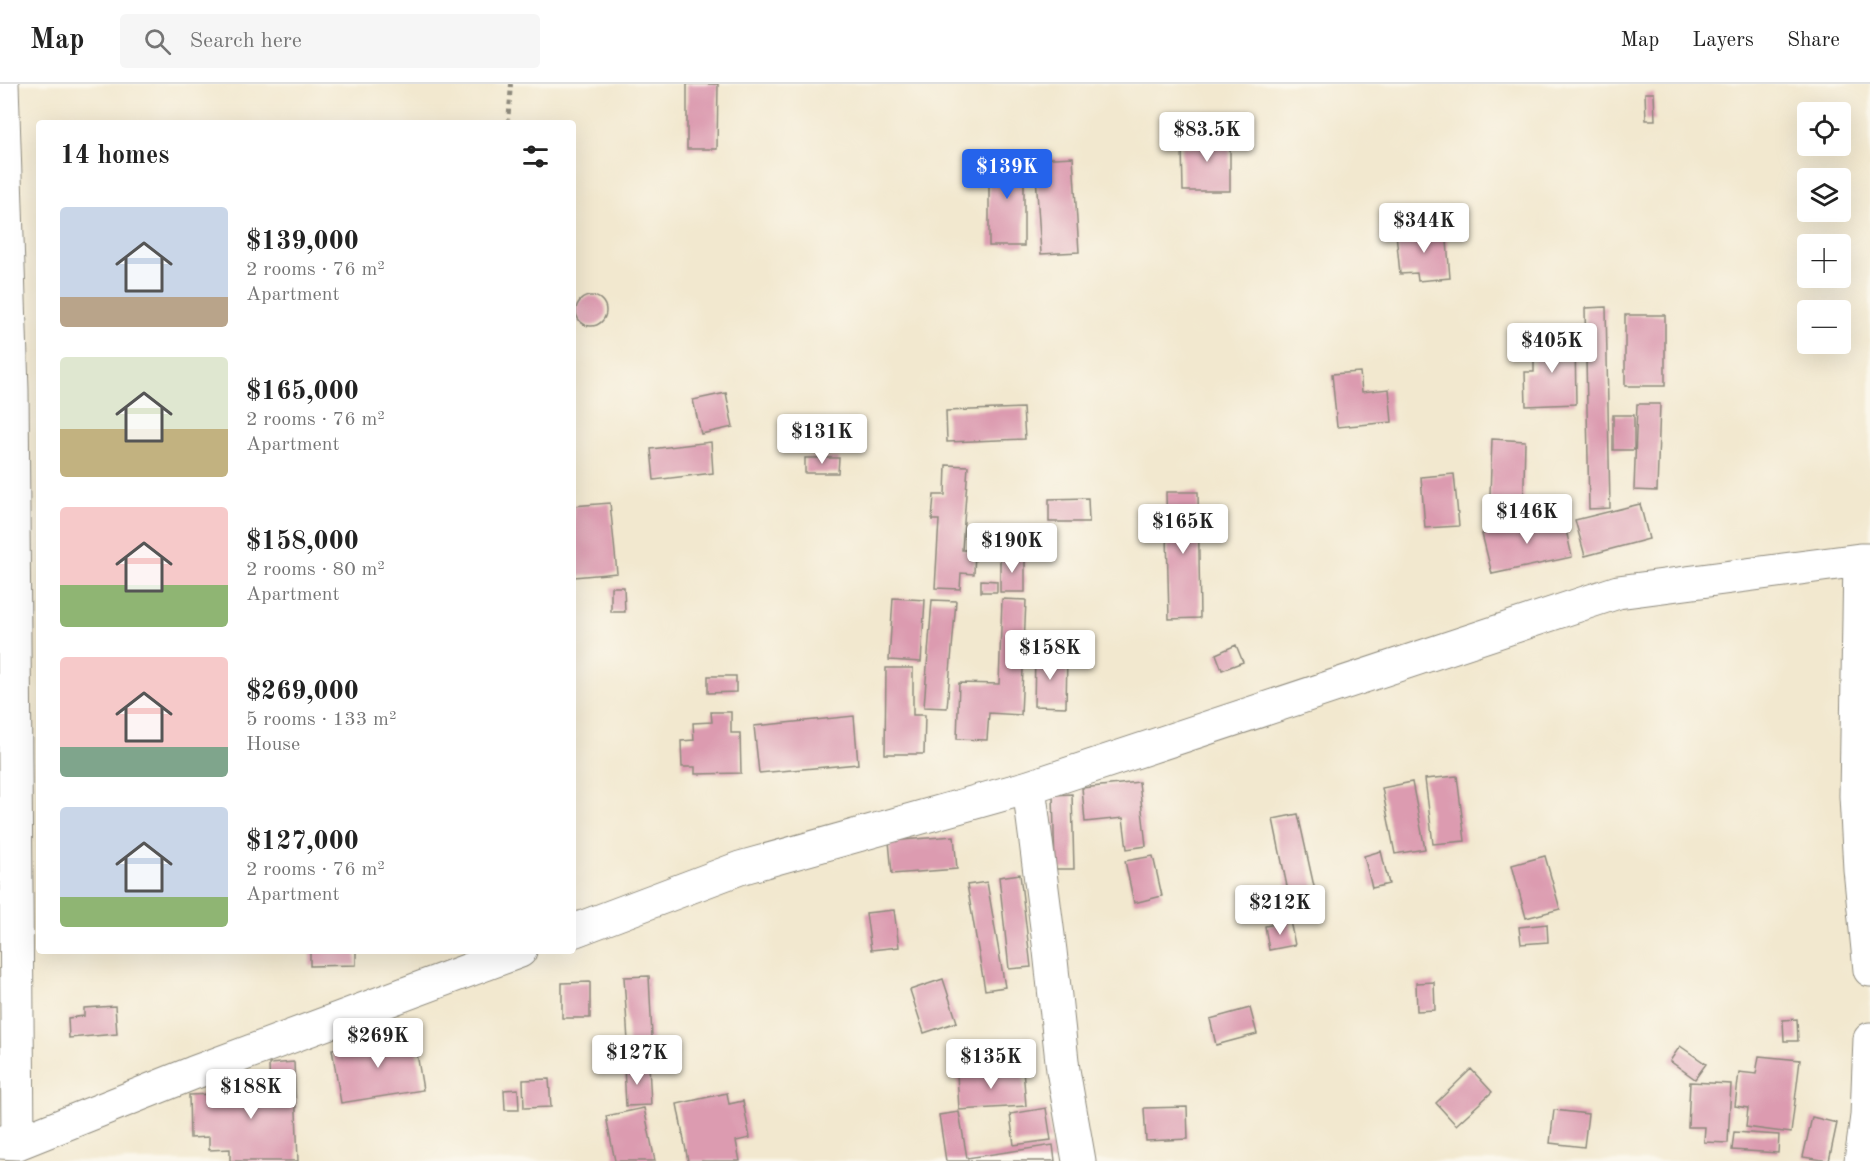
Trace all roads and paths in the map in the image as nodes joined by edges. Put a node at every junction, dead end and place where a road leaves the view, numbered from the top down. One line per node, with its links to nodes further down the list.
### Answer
1 (2, 84): 4 (street)
2 (511, 84): 3 (path)
3 (508, 120)
4 (4, 295): 11 (street)
5 (1865, 560): 6 (street); 9 (street)
6 (1029, 787): 7 (street); 12 (street)
7 (576, 930)
8 (512, 954): 11 (street)
9 (1870, 970)
10 (1870, 1039): 13 (street)
11 (9, 1143)
12 (1078, 1161)
13 (1861, 1161)

